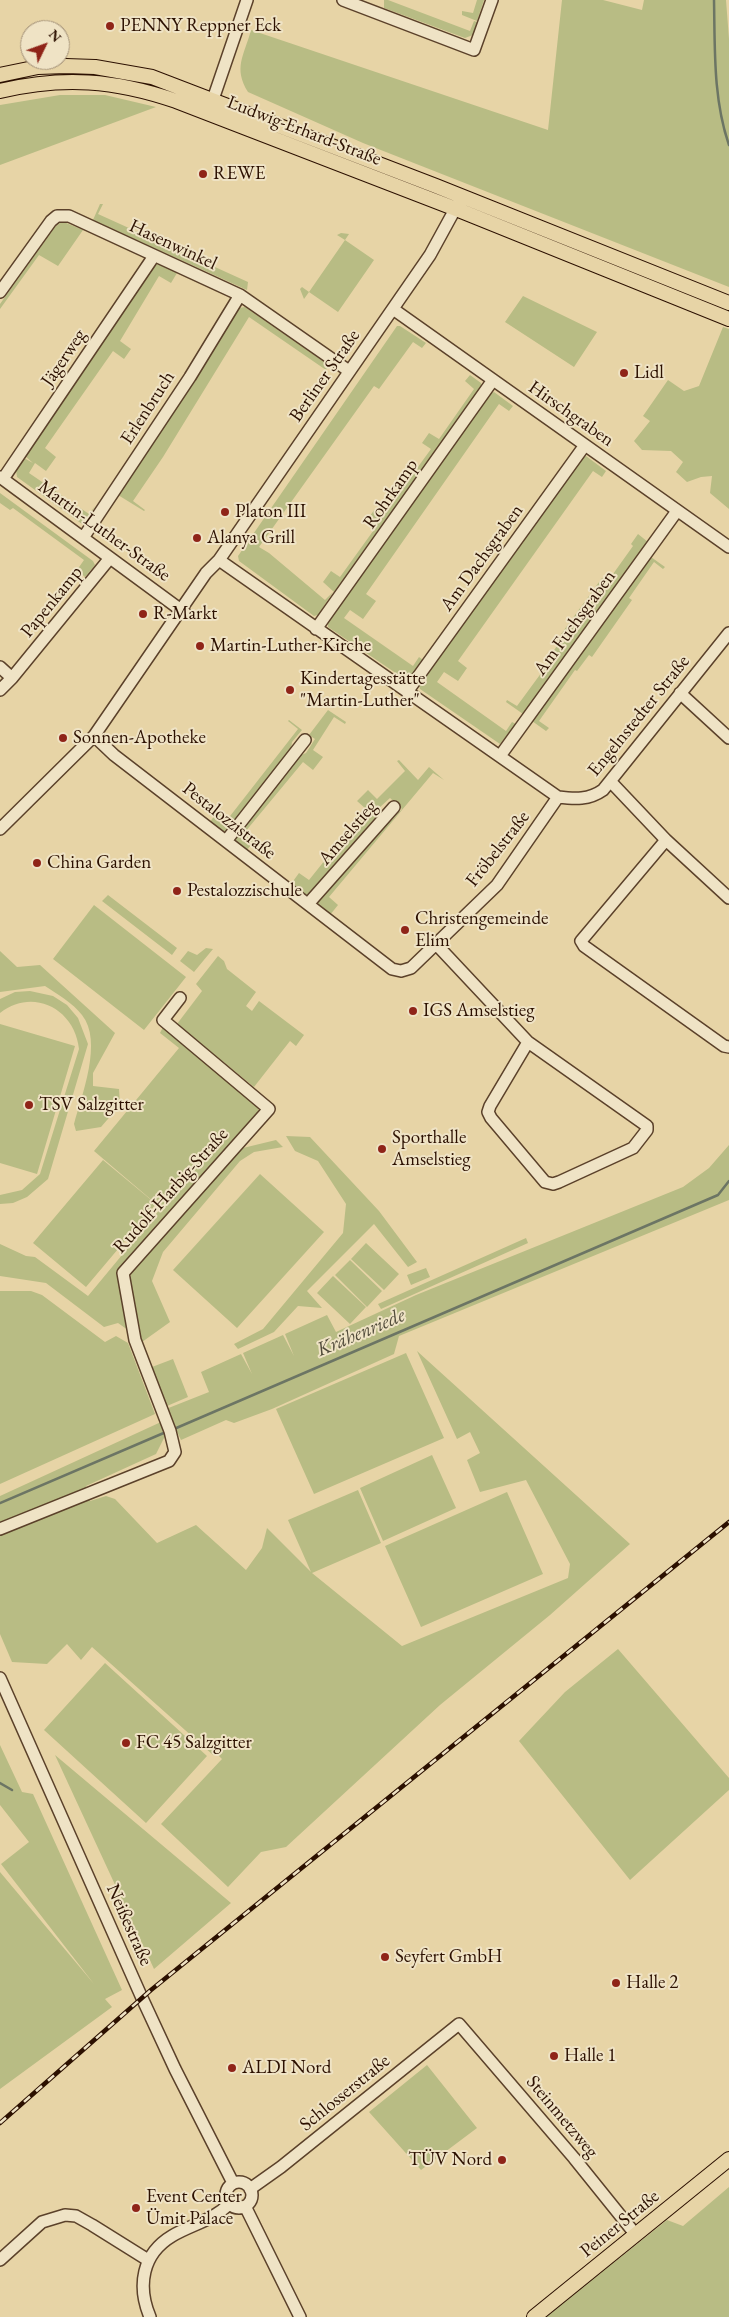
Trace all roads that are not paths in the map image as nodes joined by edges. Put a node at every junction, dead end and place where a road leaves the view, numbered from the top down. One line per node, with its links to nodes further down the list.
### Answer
1 (247, 0): 8 (street)
2 (343, 0): 5 (street)
3 (377, 0): 5 (street)
4 (492, 0): 5 (street)
5 (373, 12)
6 (0, 75): 8 (main road)
7 (0, 92): 9 (main road)
8 (213, 99): 9 (street, Ludwig-Erhard-Straße); 10 (main road, Ludwig-Erhard-Straße)
9 (208, 114): 11 (main road, Ludwig-Erhard-Straße)
10 (462, 196): 11 (street); 15 (main road, Ludwig-Erhard-Straße)
11 (456, 209): 16 (street, Berliner Straße); 17 (main road, Ludwig-Erhard-Straße)
12 (154, 256): 13 (street, Hasenwinkel); 14 (street, Hasenwinkel); 21 (street, Jägerweg)
13 (0, 292)
14 (240, 296): 18 (street, Hasenwinkel); 23 (street, Erlenbruch)
15 (729, 303)
16 (393, 309): 18 (street, Berliner Straße); 19 (street, Hirschgraben)
17 (728, 316)
18 (349, 371): 26 (street, Berliner Straße)
19 (493, 380): 20 (street, Hirschgraben); 28 (street, Rohrkamp)
20 (585, 445): 22 (street, Hirschgraben); 33 (street, Am Dachsgraben)
21 (2, 478): 23 (street, Martin-Luther-Straße)
22 (677, 510): 24 (street, Hirschgraben); 38 (street, Am Fuchsgraben)
23 (83, 538): 25 (street, Martin-Luther-Straße)
24 (729, 547)
25 (110, 558): 27 (street, Martin-Luther-Straße); 31 (street, Papenkamp)
26 (219, 560): 27 (street, Berliner Straße); 28 (street)
27 (184, 612): 35 (street, Berliner Straße)
28 (316, 629): 33 (street)
29 (729, 633): 34 (street, Engelnstedter Straße)
30 (0, 666): 31 (street)
31 (12, 678): 32 (street, Papenkamp)
32 (0, 690)
33 (407, 692): 38 (street)
34 (680, 693): 36 (street); 39 (street, Engelnstedter Straße)
35 (94, 736): 42 (street, Berliner Straße); 44 (street, Pestalozzistraße)
36 (729, 738)
37 (305, 740): 44 (street)
38 (500, 756): 40 (street)
39 (611, 782): 40 (street, Engelnstedter Straße); 43 (street)
40 (558, 797): 47 (street, Fröbelstraße)
41 (394, 807): 46 (street, Amselstieg)
42 (0, 829)
43 (666, 840): 45 (street); 51 (street)
44 (226, 841): 46 (street, Pestalozzistraße)
45 (729, 898)
46 (308, 904): 48 (street, Pestalozzistraße)
47 (436, 944): 48 (street, Fröbelstraße); 50 (street)
48 (392, 969)
49 (180, 998): 52 (street, Rudolf-Harbig-Straße)
50 (528, 1042): 50 (street)
51 (729, 1047)
52 (0, 1529)
53 (0, 1678): 56 (street, Neißestraße)
54 (459, 2024): 57 (street, Schlosserstraße); 60 (street, Steinmetzweg)
55 (729, 2159): 60 (main road, Peiner Straße)
56 (233, 2183): 57 (street); 58 (street)
57 (250, 2188): 59 (street)
58 (230, 2204): 59 (street); 62 (street)
59 (245, 2206): 64 (street)
60 (636, 2235): 65 (main road, Peiner Straße)
61 (0, 2260): 62 (street)
62 (148, 2260): 63 (street)
63 (150, 2317)
64 (300, 2317)
65 (534, 2317)

